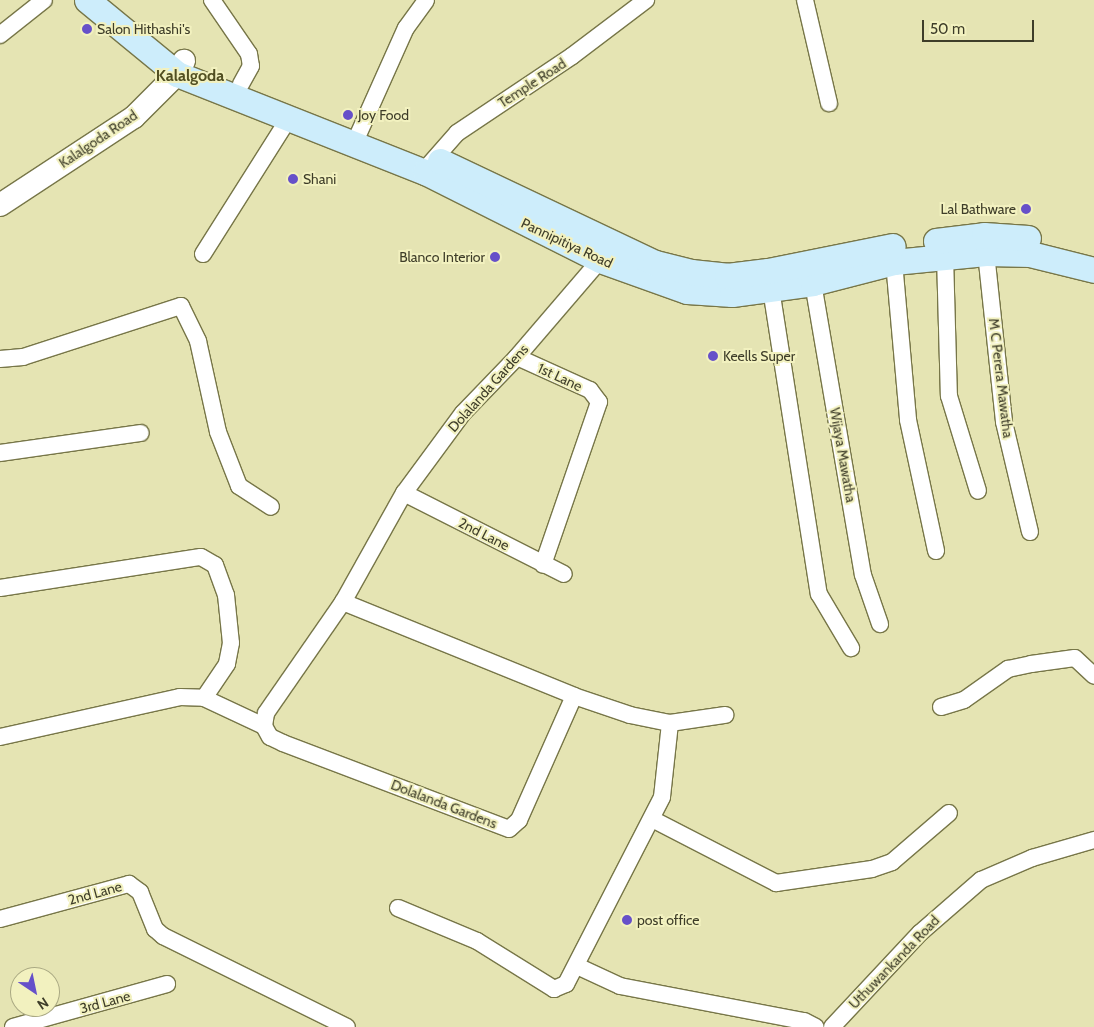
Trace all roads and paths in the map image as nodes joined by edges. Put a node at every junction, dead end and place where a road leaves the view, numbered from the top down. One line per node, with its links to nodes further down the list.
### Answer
1 (44, 0): 8 (street)
2 (87, 0): 9 (main road, Pannipitiya Road)
3 (111, 0): 9 (main road, Pannipitiya Road)
4 (212, 0): 10 (street)
5 (426, 0): 13 (street)
6 (646, 0): 14 (street, Temple Road)
7 (806, 0): 11 (street)
8 (0, 35)
9 (181, 67): 10 (main road, Pannipitiya Road); 12 (main road, Pannipitiya Road); 15 (street, Kalalgoda Road)
10 (241, 84): 13 (main road, Pannipitiya Road)
11 (829, 103)
12 (289, 118): 13 (main road, Pannipitiya Road); 17 (street)
13 (357, 137): 14 (main road, Pannipitiya Road)
14 (429, 165): 18 (main road, Pannipitiya Road); 20 (main road, Pannipitiya Road)
15 (0, 205)
16 (986, 253): 19 (main road, Pannipitiya Road); 22 (main road, Pannipitiya Road); 32 (street, M C Perera Mawatha)
17 (203, 254)
18 (1094, 254)
19 (945, 256): 21 (main road, Pannipitiya Road); 29 (street)
20 (600, 260): 24 (main road, Pannipitiya Road); 25 (street, Dolalanda Gardens)
21 (894, 262): 23 (main road, Pannipitiya Road); 33 (street)
22 (1094, 270)
23 (813, 283): 24 (main road, Pannipitiya Road); 38 (street, Wijaya Mawatha)
24 (771, 289): 39 (street)
25 (517, 356): 30 (street, Dolalanda Gardens); 34 (street, 1st Lane)
26 (0, 359): 31 (street)
27 (141, 433): 28 (street)
28 (0, 453)
29 (978, 491)
30 (404, 493): 34 (street, 2nd Lane); 37 (street, Dolalanda Gardens)
31 (271, 507)
32 (1030, 532)
33 (936, 551)
34 (543, 565): 35 (street, 2nd Lane)
35 (564, 574)
36 (0, 588): 42 (street)
37 (343, 602): 41 (street); 46 (street, Dolalanda Gardens)
38 (880, 624)
39 (850, 648)
40 (1094, 676): 43 (street)
41 (574, 696): 45 (street); 46 (street, Dolalanda Gardens)
42 (204, 698): 46 (street); 47 (street)
43 (941, 707)
44 (725, 715): 45 (street)
45 (670, 723): 49 (street)
46 (264, 726)
47 (0, 737)
48 (949, 813): 49 (street)
49 (652, 819): 53 (street)
50 (1092, 845): 58 (street, Uthuwankanda Road)
51 (398, 908): 53 (street)
52 (0, 919): 56 (street, 2nd Lane)
53 (577, 966): 57 (street)
54 (167, 984): 55 (street, 3rd Lane)
55 (13, 1027)
56 (347, 1027)
57 (816, 1027)
58 (832, 1027)

